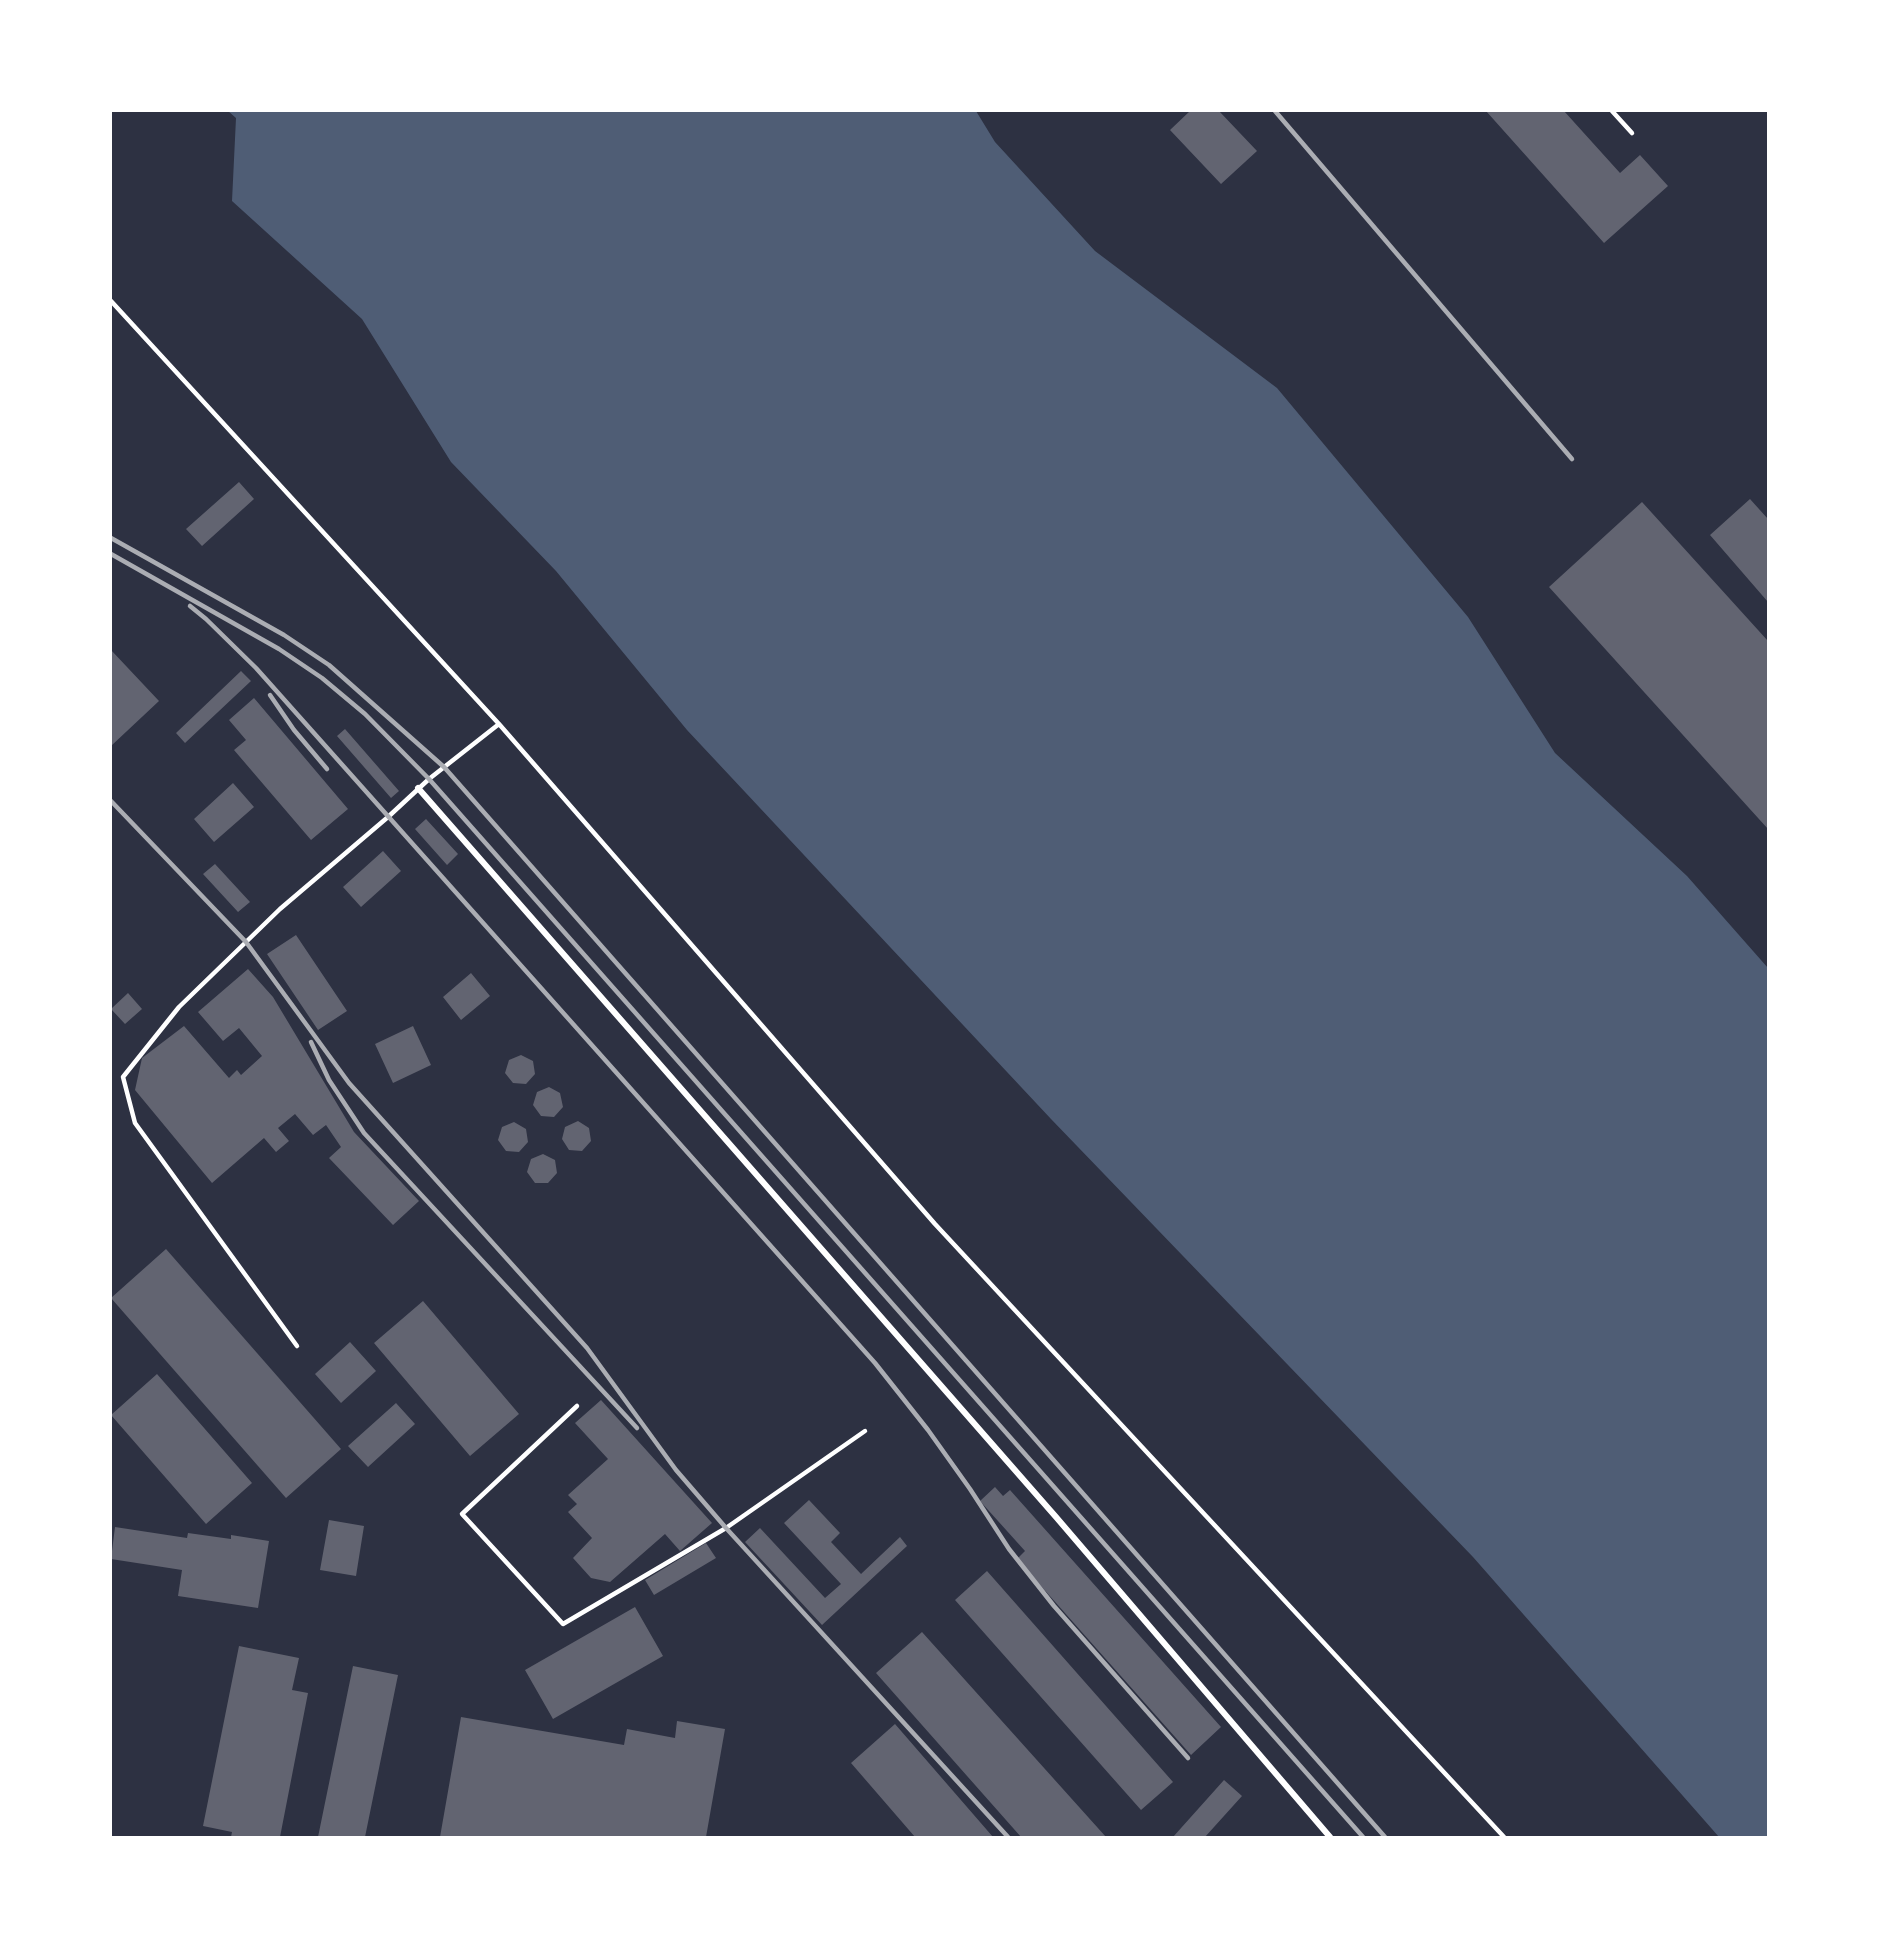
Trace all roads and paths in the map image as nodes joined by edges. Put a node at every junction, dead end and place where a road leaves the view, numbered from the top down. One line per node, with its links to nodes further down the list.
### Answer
1 (1612, 111): 2 (lane)
2 (1632, 133)
3 (111, 301): 4 (lane)
4 (499, 724): 5 (lane); 10 (lane)
5 (418, 788): 6 (lane); 9 (street)
6 (297, 1346)
7 (577, 1406): 8 (lane)
8 (865, 1431)
9 (1330, 1837)
10 (1504, 1837)

